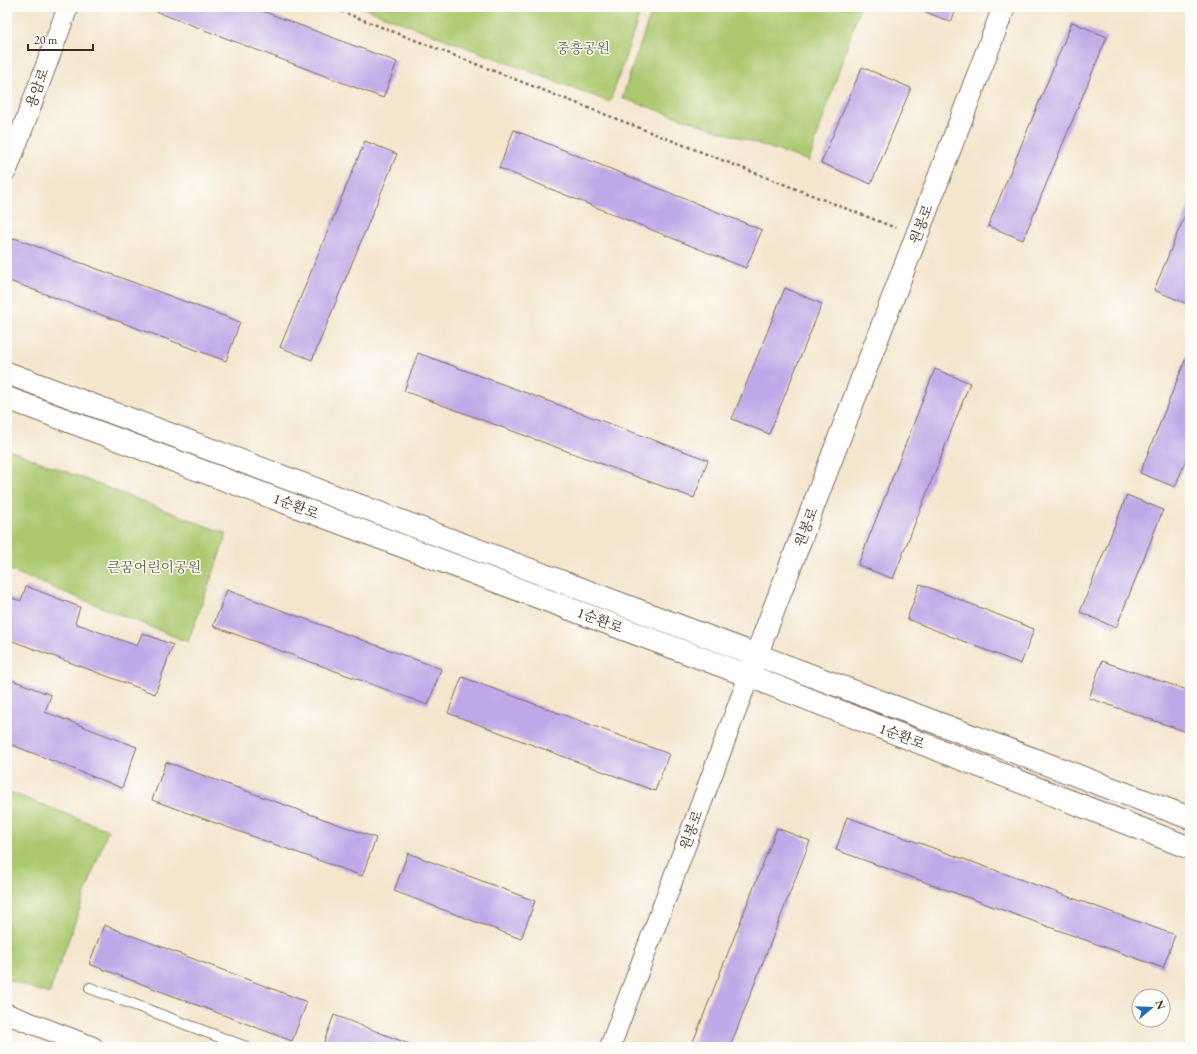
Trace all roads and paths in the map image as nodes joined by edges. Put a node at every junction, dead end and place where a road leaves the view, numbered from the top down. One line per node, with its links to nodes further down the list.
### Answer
1 (68, 7): 4 (street, 용암로)
2 (330, 7): 5 (path)
3 (1004, 7): 5 (street, 원봉로)
4 (7, 170)
5 (916, 236): 8 (street, 원봉로)
6 (7, 373): 8 (street, 1순환로)
7 (7, 398): 9 (street, 1순환로)
8 (757, 655): 9 (street, 원봉로); 10 (street, 1순환로)
9 (749, 676): 11 (street, 1순환로); 16 (street, 원봉로)
10 (1190, 818)
11 (1190, 848)
12 (90, 988): 15 (lane)
13 (7, 1014): 14 (street)
14 (93, 1047)
15 (246, 1047)
16 (610, 1047)

